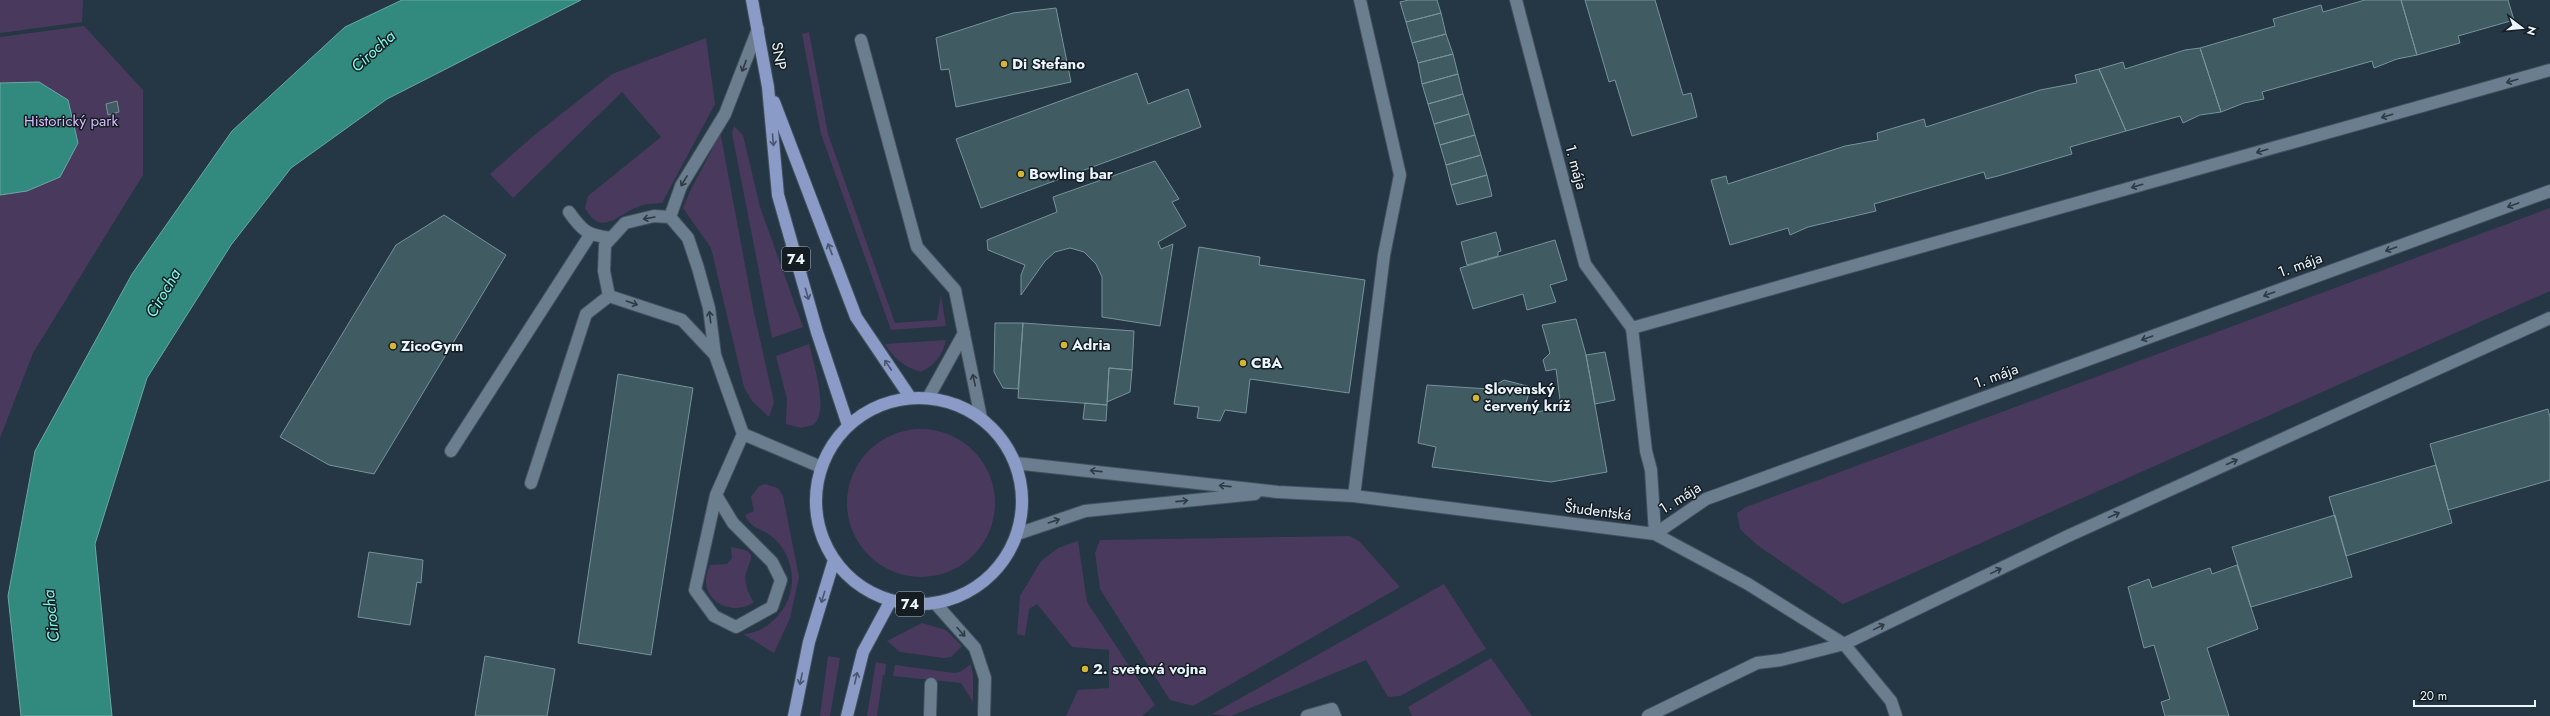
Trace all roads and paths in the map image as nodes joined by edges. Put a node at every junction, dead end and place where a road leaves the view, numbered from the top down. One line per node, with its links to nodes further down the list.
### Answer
1 (752, 0): 4 (main road, 74)
2 (1360, 0): 29 (street)
3 (1516, 0): 15 (street, 1. mája)
4 (758, 29): 7 (main road, SNP / 74); 10 (street, one-way to 10)
5 (861, 40): 16 (street)
6 (2550, 70): 15 (street, one-way to 15)
7 (768, 87): 18 (main road, 74, one-way to 7); 21 (main road, 74, one-way to 21)
8 (2550, 191): 31 (street, 1. mája, one-way to 31)
9 (569, 212): 11 (street)
10 (670, 217): 12 (street, one-way to 12); 17 (street, one-way to 10)
11 (590, 235): 12 (street); 23 (street)
12 (611, 238): 13 (street)
13 (609, 296): 17 (street, one-way to 17); 26 (street)
14 (2550, 318): 35 (street, one-way to 14)
15 (1632, 328): 31 (street, 1. mája)
16 (964, 334): 19 (street); 20 (street, one-way to 16)
17 (714, 355): 22 (street)
18 (910, 397): 19 (main road, 74); 21 (main road, 74)
19 (928, 398): 20 (main road, 74)
20 (981, 418): 24 (main road, 74)
21 (848, 425): 25 (main road, 74)
22 (743, 434): 25 (street); 28 (street)
23 (450, 451)
24 (1015, 463): 27 (street, one-way to 24); 30 (main road, 74)
25 (821, 467): 32 (main road, 74)
26 (531, 483)
27 (1278, 492): 29 (street, Študentská); 30 (street, one-way to 27)
28 (716, 495): 28 (street)
29 (1354, 496): 31 (street, Študentská)
30 (1017, 534): 34 (main road, 74)
31 (1655, 534): 35 (street, Študentská)
32 (834, 560): 33 (main road, 74); 37 (main road, one-way to 37)
33 (890, 600): 34 (main road, 74); 38 (main road, 74, one-way to 33)
34 (935, 603): 40 (street, one-way to 40)
35 (1844, 644): 43 (street); 44 (street, Študentská)
36 (931, 684): 39 (street)
37 (794, 716)
38 (847, 716)
39 (930, 716)
40 (984, 716)
41 (1307, 716): 42 (street)
42 (1335, 716)
43 (1648, 716)
44 (1896, 716)

